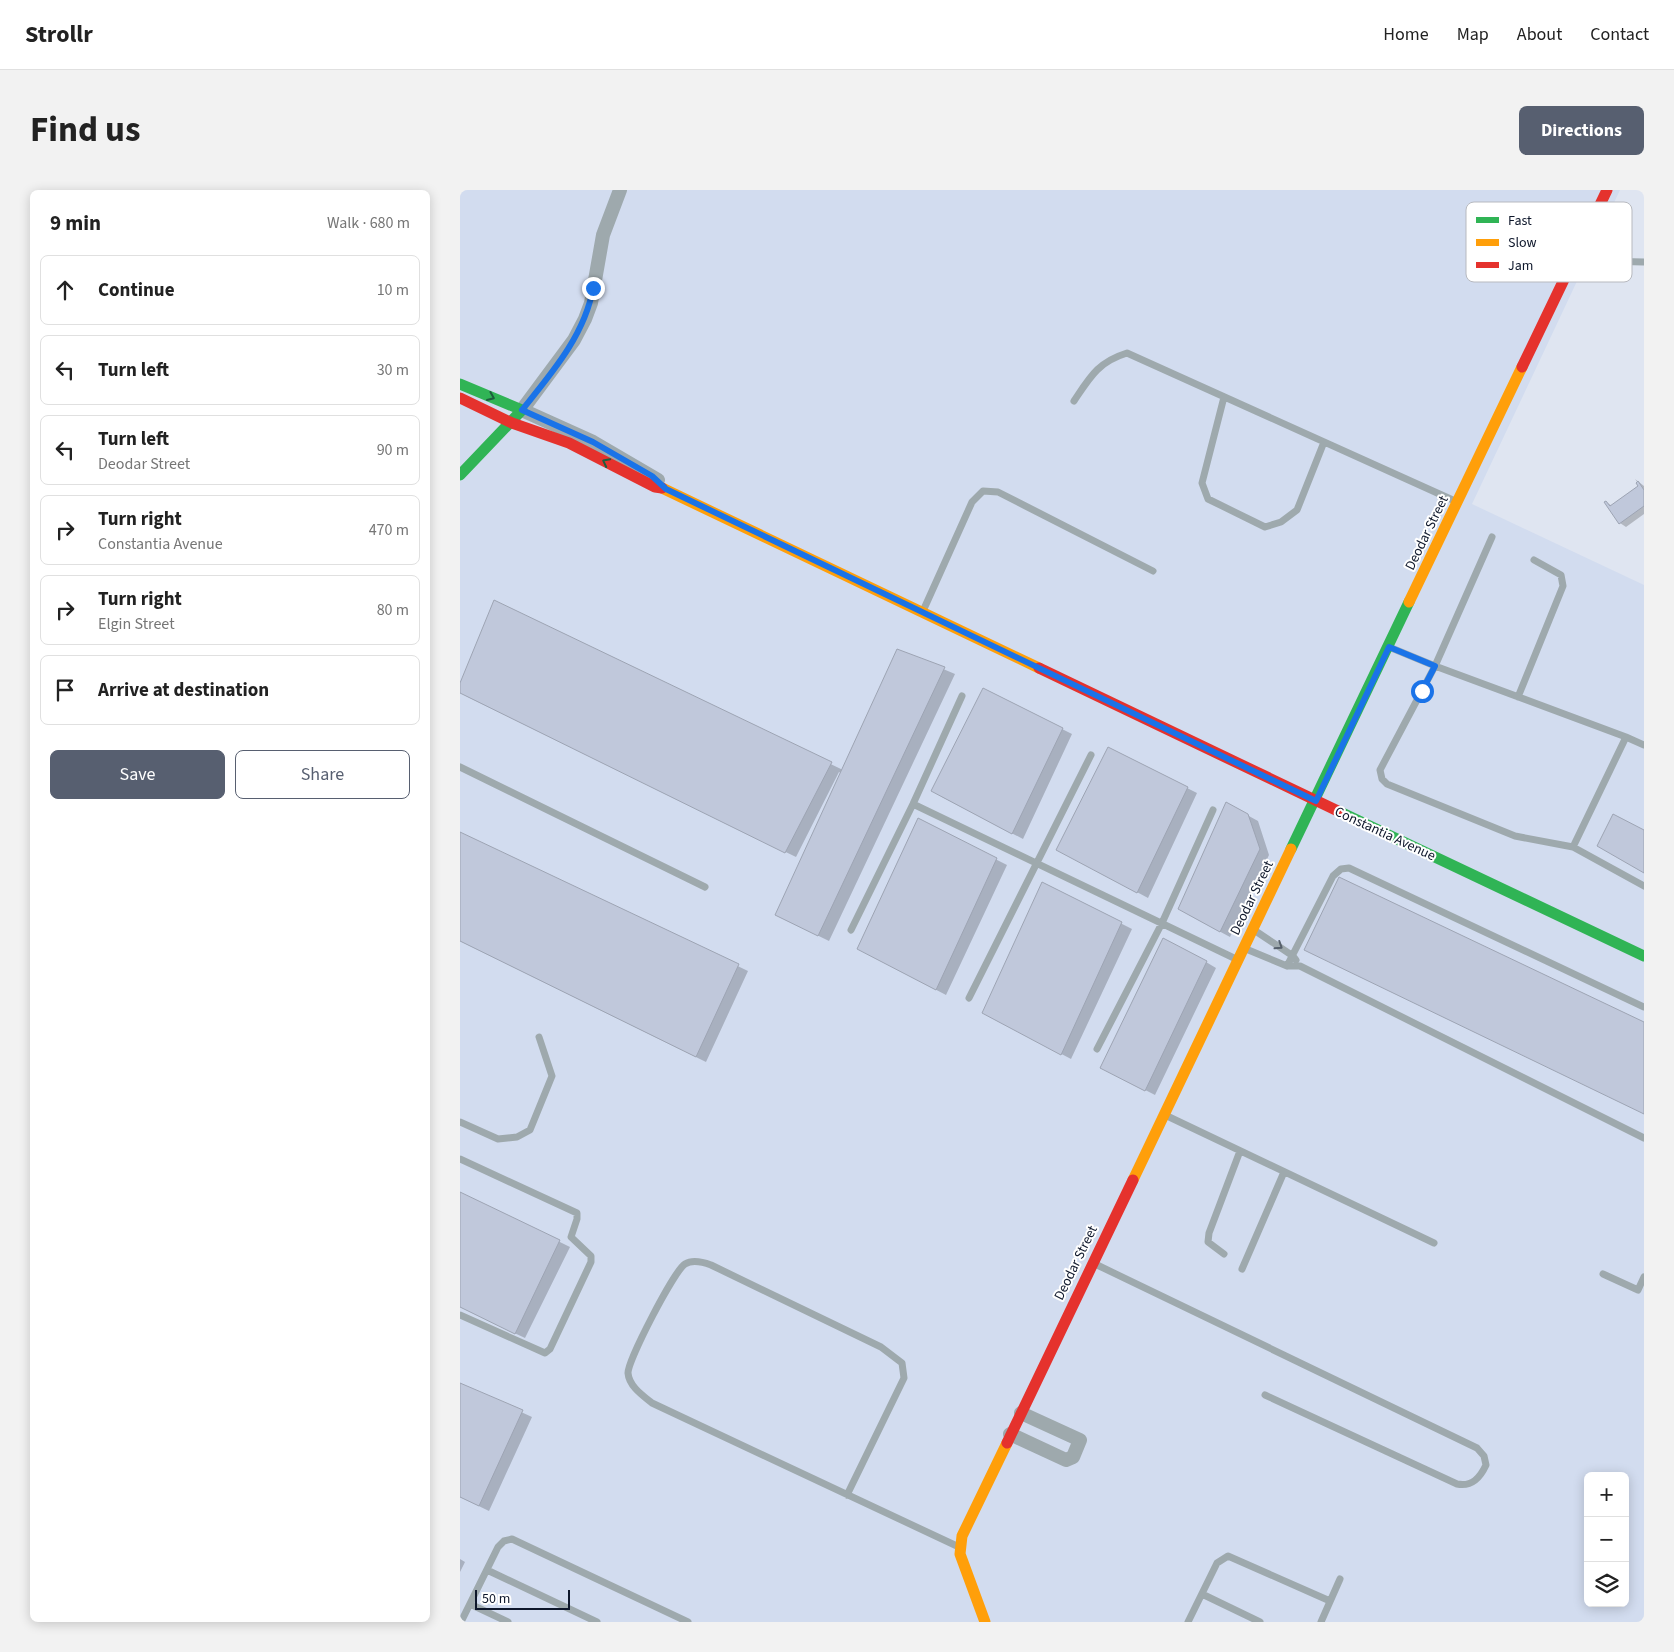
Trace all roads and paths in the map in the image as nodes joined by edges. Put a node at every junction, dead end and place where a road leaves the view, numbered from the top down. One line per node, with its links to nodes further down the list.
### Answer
1 (620, 190): 9 (street)
2 (1608, 190): 3 (street, Deodar Street)
3 (1602, 202)
4 (1563, 282): 14 (street, Deodar Street)
5 (460, 384): 9 (street, Constantia Avenue, one-way to 9)
6 (1224, 397): 8 (lane); 11 (lane); 11 (lane)
7 (460, 398): 10 (street, Constantia Avenue)
8 (1074, 401)
9 (522, 410): 10 (street); 13 (street, Constantia Avenue)
10 (512, 424): 12 (street); 13 (street, Constantia Avenue, one-way to 10)
11 (1324, 442): 14 (lane)
12 (460, 475)
13 (666, 489): 18 (street, Constantia Avenue)
14 (1458, 503): 19 (street, Deodar Street)
15 (1492, 537): 20 (lane)
16 (1534, 560): 22 (lane)
17 (1154, 571): 18 (lane)
18 (922, 612): 27 (street, Constantia Avenue)
19 (1389, 647): 20 (lane); 27 (street, Deodar Street)
20 (1435, 666): 22 (lane); 30 (lane)
21 (962, 696): 28 (lane)
22 (1518, 697): 23 (lane)
23 (1626, 737): 24 (lane); 30 (lane)
24 (1644, 745)
25 (1091, 755): 31 (lane)
26 (460, 767): 33 (lane)
27 (1316, 801): 36 (street, Deodar Street); 39 (street, Constantia Avenue)
28 (913, 804): 31 (lane); 35 (lane)
29 (1213, 810): 34 (lane)
30 (1573, 847): 32 (lane)
31 (1037, 863): 34 (lane); 43 (lane)
32 (1644, 886)
33 (705, 887)
34 (1162, 923): 40 (lane); 46 (lane)
35 (851, 930)
36 (1254, 930): 37 (street, Deodar Street); 38 (lane, one-way to 38)
37 (1245, 948): 40 (street, Deodar Street); 41 (lane)
38 (1293, 956): 41 (lane); 42 (lane); 44 (lane)
39 (1644, 956)
40 (1239, 960): 47 (street, Deodar Street)
41 (1288, 966): 42 (lane)
42 (1300, 966): 49 (lane)
43 (969, 998)
44 (1644, 1006)
45 (539, 1037): 48 (lane)
46 (1097, 1049)
47 (1164, 1115): 50 (lane); 55 (street, Deodar Street)
48 (460, 1122)
49 (1644, 1138)
50 (1240, 1151): 52 (lane); 54 (lane)
51 (460, 1159): 60 (lane)
52 (1284, 1172): 53 (lane); 56 (lane)
53 (1434, 1243)
54 (1224, 1254)
55 (1093, 1263): 61 (lane); 62 (street, Deodar Street)
56 (1242, 1269)
57 (1603, 1274): 59 (lane)
58 (1644, 1276): 59 (lane)
59 (1641, 1291)
60 (460, 1315)
61 (1265, 1395)
62 (1021, 1413): 63 (street, Deodar Street); 63 (street)
63 (1010, 1434): 65 (street, Deodar Street)
64 (847, 1495): 64 (lane); 65 (lane)
65 (960, 1547): 75 (street)
66 (487, 1570): 70 (lane); 73 (lane); 74 (lane)
67 (1340, 1579): 69 (lane)
68 (1202, 1594): 69 (lane); 76 (lane); 77 (lane)
69 (1330, 1601): 78 (lane)
70 (470, 1604): 71 (lane); 72 (lane)
71 (460, 1622)
72 (508, 1622)
73 (597, 1622)
74 (688, 1622)
75 (985, 1622)
76 (1188, 1622)
77 (1260, 1622)
78 (1321, 1622)

